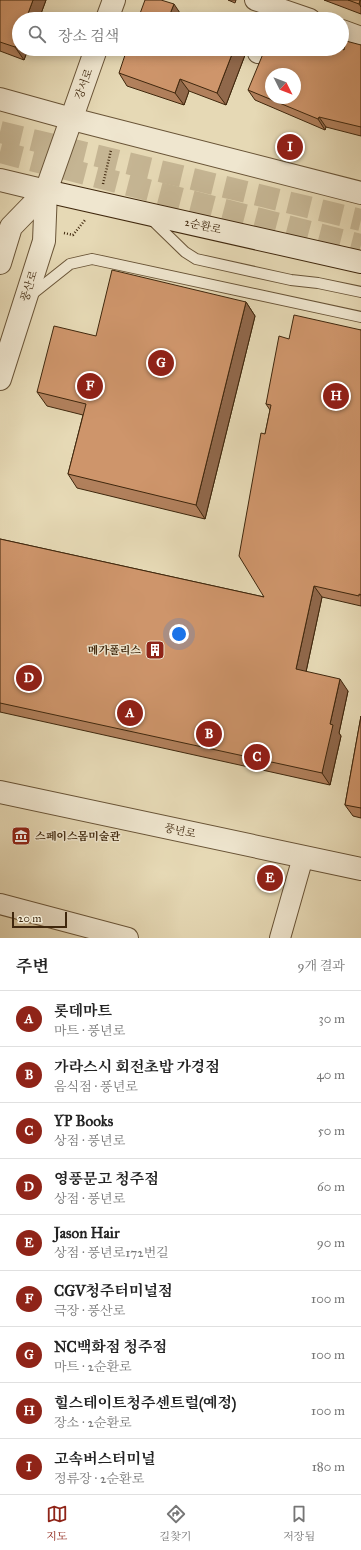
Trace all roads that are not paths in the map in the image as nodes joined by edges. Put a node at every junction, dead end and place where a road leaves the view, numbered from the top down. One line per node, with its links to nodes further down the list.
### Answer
1 (114, 0): 4 (street)
2 (255, 0): 3 (street)
3 (276, 9): 5 (street)
4 (110, 12)
5 (286, 12)
6 (349, 33): 7 (street)
7 (361, 37)
8 (94, 56): 10 (street, 강서로)
9 (0, 99): 10 (street)
10 (72, 119): 12 (street, 풍산로); 13 (street)
11 (0, 180): 12 (street, 2순환로)
12 (46, 191): 14 (street, 2순환로); 16 (street, 풍산로); 18 (street, 풍산로)
13 (361, 193)
14 (146, 213): 15 (street, 2순환로); 17 (lane)
15 (361, 262)
16 (0, 264)
17 (361, 292)
18 (25, 299): 19 (lane); 20 (street, 풍산로)
19 (361, 317)
20 (0, 379)
21 (0, 793): 22 (street, 풍년로)
22 (303, 857): 23 (street, 풍년로); 26 (street)
23 (361, 869)
24 (0, 904): 25 (street)
25 (128, 938)
26 (280, 938)

